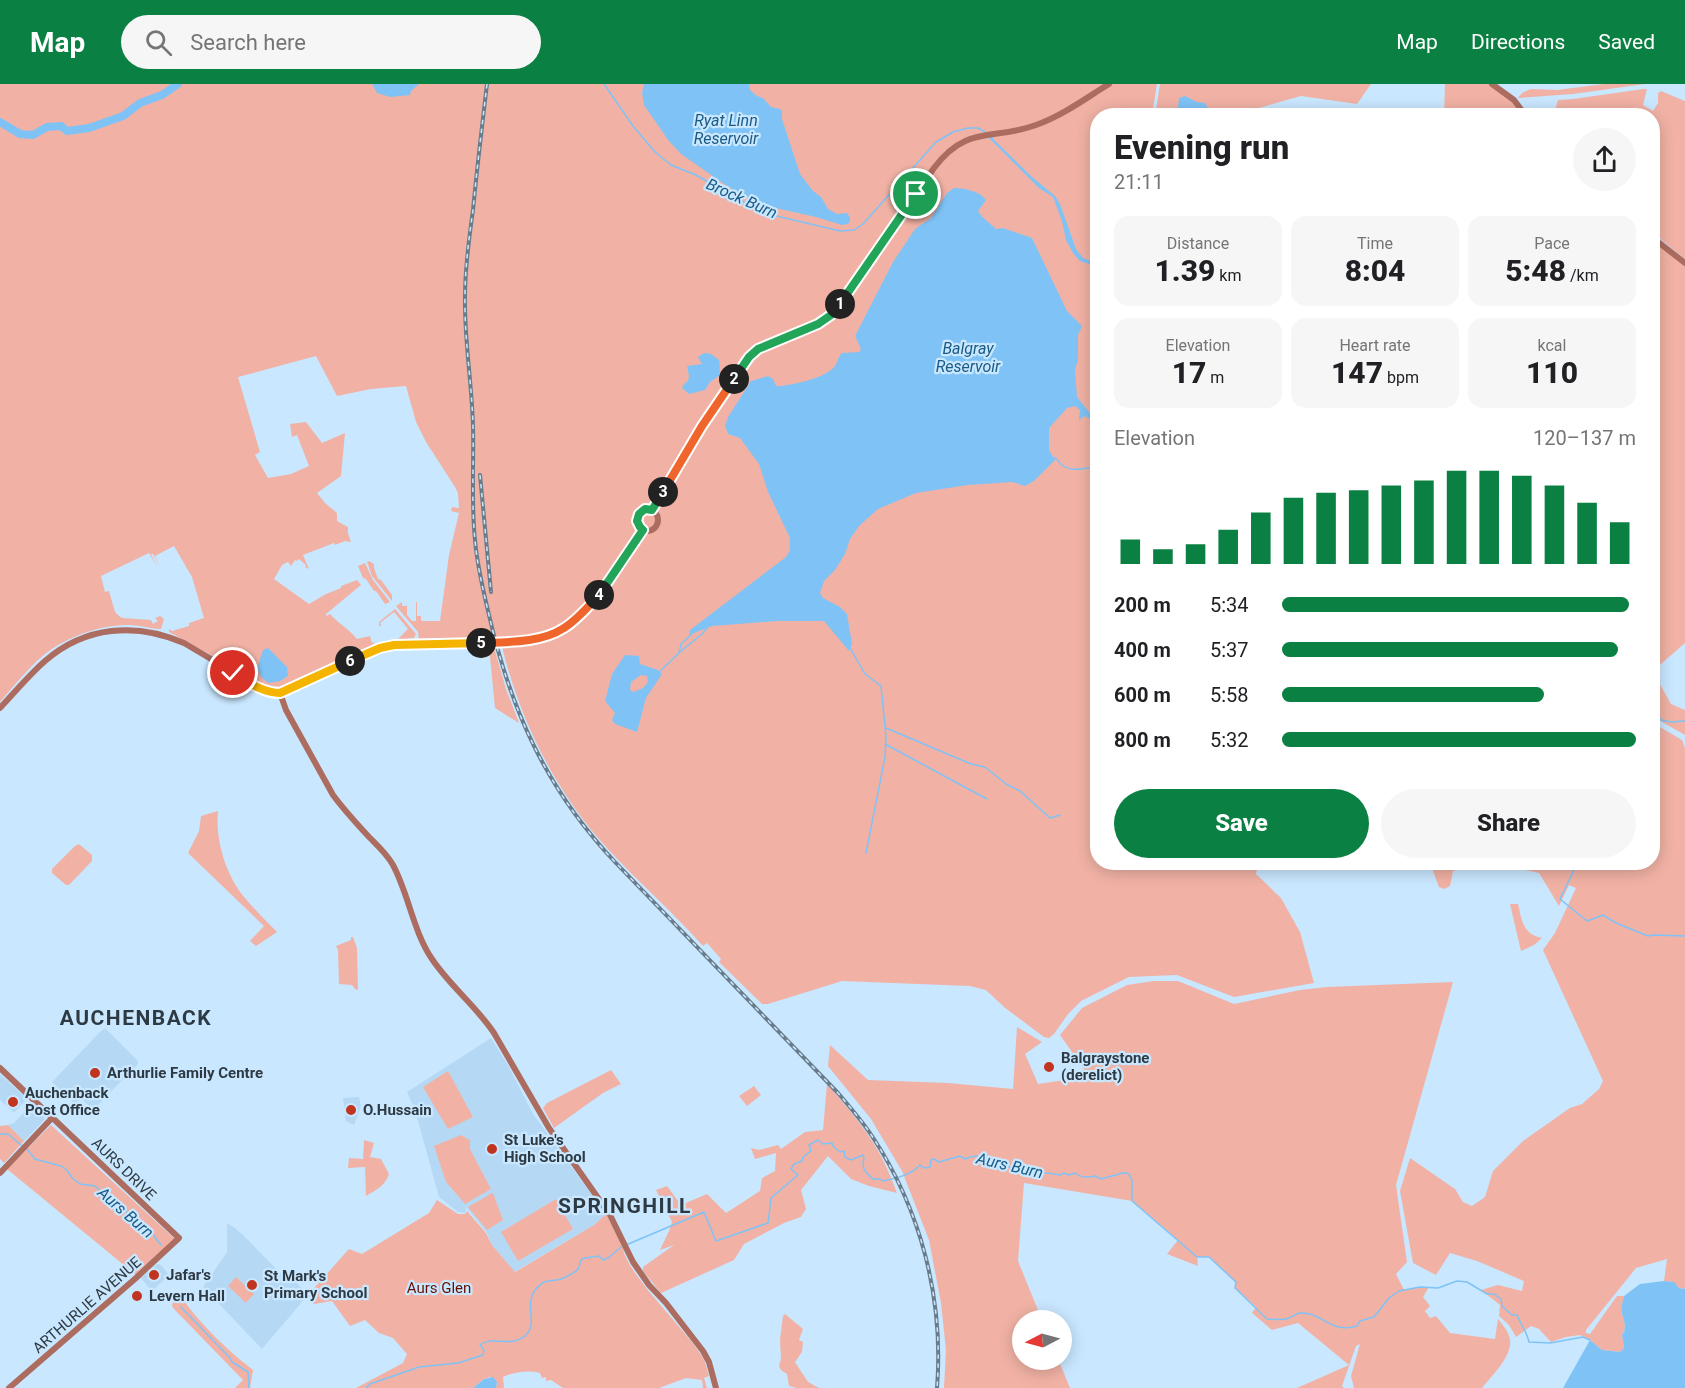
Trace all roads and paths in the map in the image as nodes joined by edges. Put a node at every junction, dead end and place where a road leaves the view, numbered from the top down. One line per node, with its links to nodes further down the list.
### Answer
1 (1109, 84): 6 (street)
2 (1492, 84): 3 (street)
3 (1520, 108)
4 (1660, 243): 5 (street)
5 (1685, 263)
6 (652, 510): 7 (street); 7 (street)
7 (643, 530): 8 (street)
8 (280, 693): 9 (street); 15 (street)
9 (0, 708)
10 (0, 1068): 11 (street, AURS DRIVE)
11 (52, 1118): 12 (street); 13 (street, AURS DRIVE)
12 (0, 1173)
13 (179, 1238): 14 (street, ARTHURLIE AVENUE)
14 (9, 1388)
15 (716, 1388)

